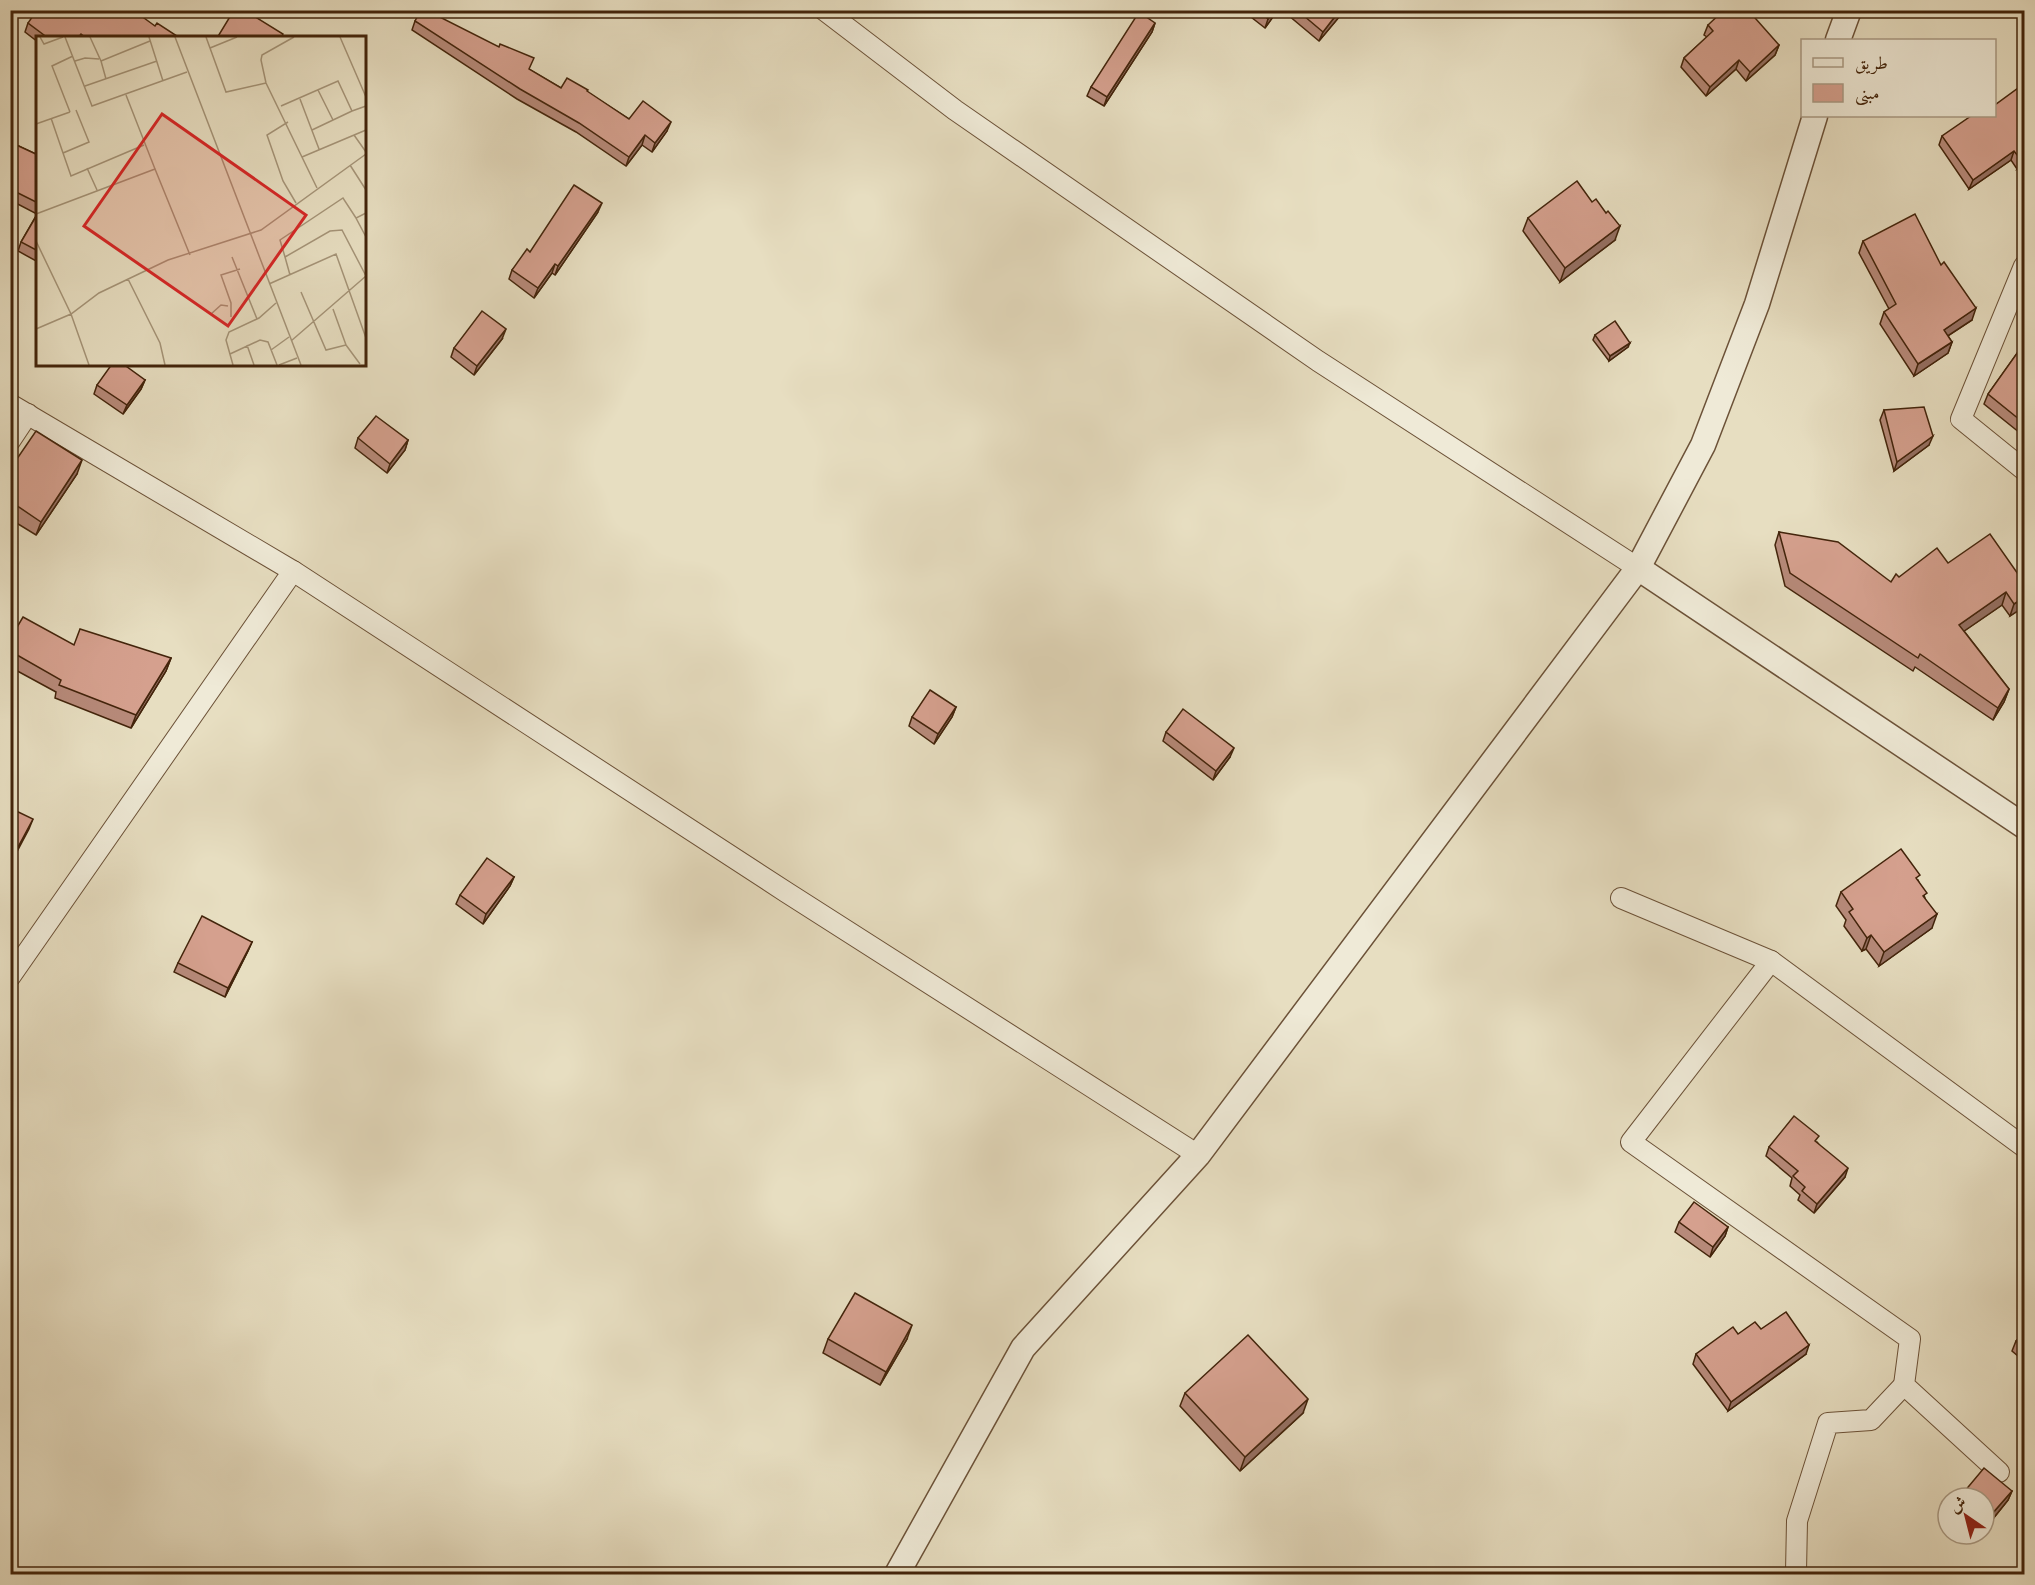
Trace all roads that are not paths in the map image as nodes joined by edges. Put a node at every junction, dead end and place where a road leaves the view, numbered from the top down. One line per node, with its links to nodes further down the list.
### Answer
1 (824, 10): 10 (street)
2 (1849, 10): 3 (street)
3 (1838, 39)
4 (1815, 117): 10 (street)
5 (2025, 266): 9 (street)
6 (10, 404): 7 (street)
7 (28, 414): 8 (street); 11 (street)
8 (10, 441)
9 (2025, 470)
10 (1638, 568): 12 (street); 17 (street)
11 (293, 571): 15 (street); 17 (street)
12 (2025, 826)
13 (1621, 898): 14 (street)
14 (1771, 962): 16 (street); 18 (street)
15 (10, 977)
16 (2025, 1147)
17 (1198, 1155): 21 (street)
18 (1904, 1385): 19 (street); 20 (street)
19 (1999, 1472)
20 (1796, 1572)
21 (897, 1575)

